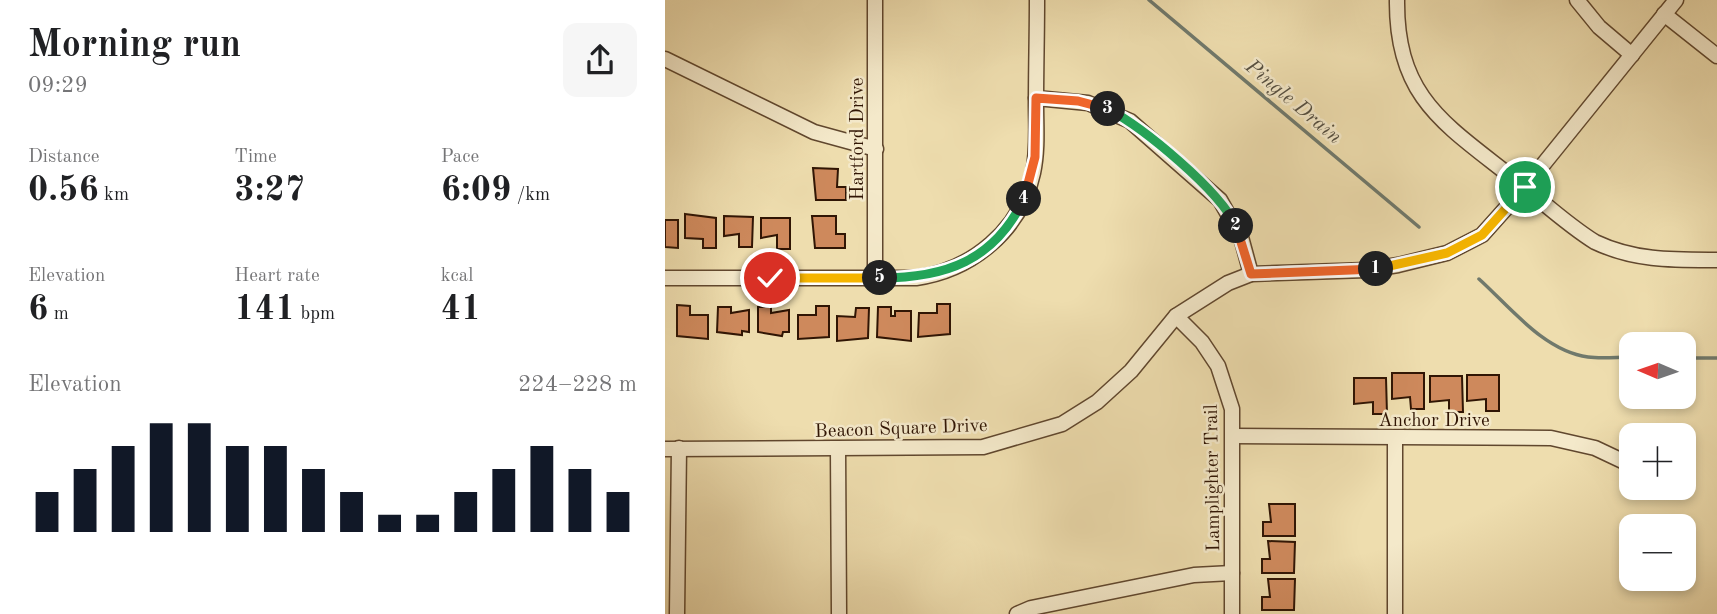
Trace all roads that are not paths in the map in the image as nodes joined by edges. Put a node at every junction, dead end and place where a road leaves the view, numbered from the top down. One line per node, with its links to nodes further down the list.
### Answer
1 (875, 0): 11 (street, Hartford Drive)
2 (1037, 0): 10 (street)
3 (1397, 0): 12 (street)
4 (1577, 0): 7 (street)
5 (1676, 0): 6 (street, Beacon Square Drive)
6 (1664, 15): 7 (street, Beacon Square Drive); 8 (street)
7 (1632, 55): 12 (street, Beacon Square Drive)
8 (1717, 57)
9 (665, 59): 11 (street)
10 (1036, 98): 14 (street); 16 (street)
11 (876, 149): 16 (street, Hartford Drive)
12 (1525, 187): 13 (street); 14 (street, Beacon Square Drive)
13 (1717, 260)
14 (1251, 274): 17 (street, Beacon Square Drive)
15 (665, 278): 16 (street)
16 (875, 278)
17 (1176, 316): 18 (street, Lamplighter Trail); 21 (street, Beacon Square Drive)
18 (1233, 436): 19 (street, Anchor Drive); 23 (street, Lamplighter Trail)
19 (1395, 439): 22 (street, Anchor Drive); 28 (street)
20 (672, 449): 21 (street, Beacon Square Drive); 24 (street)
21 (838, 449): 25 (street)
22 (1619, 459)
23 (1232, 573): 26 (street); 27 (street, Lamplighter Trail)
24 (677, 614)
25 (839, 614)
26 (1017, 614)
27 (1232, 614)
28 (1395, 614)

